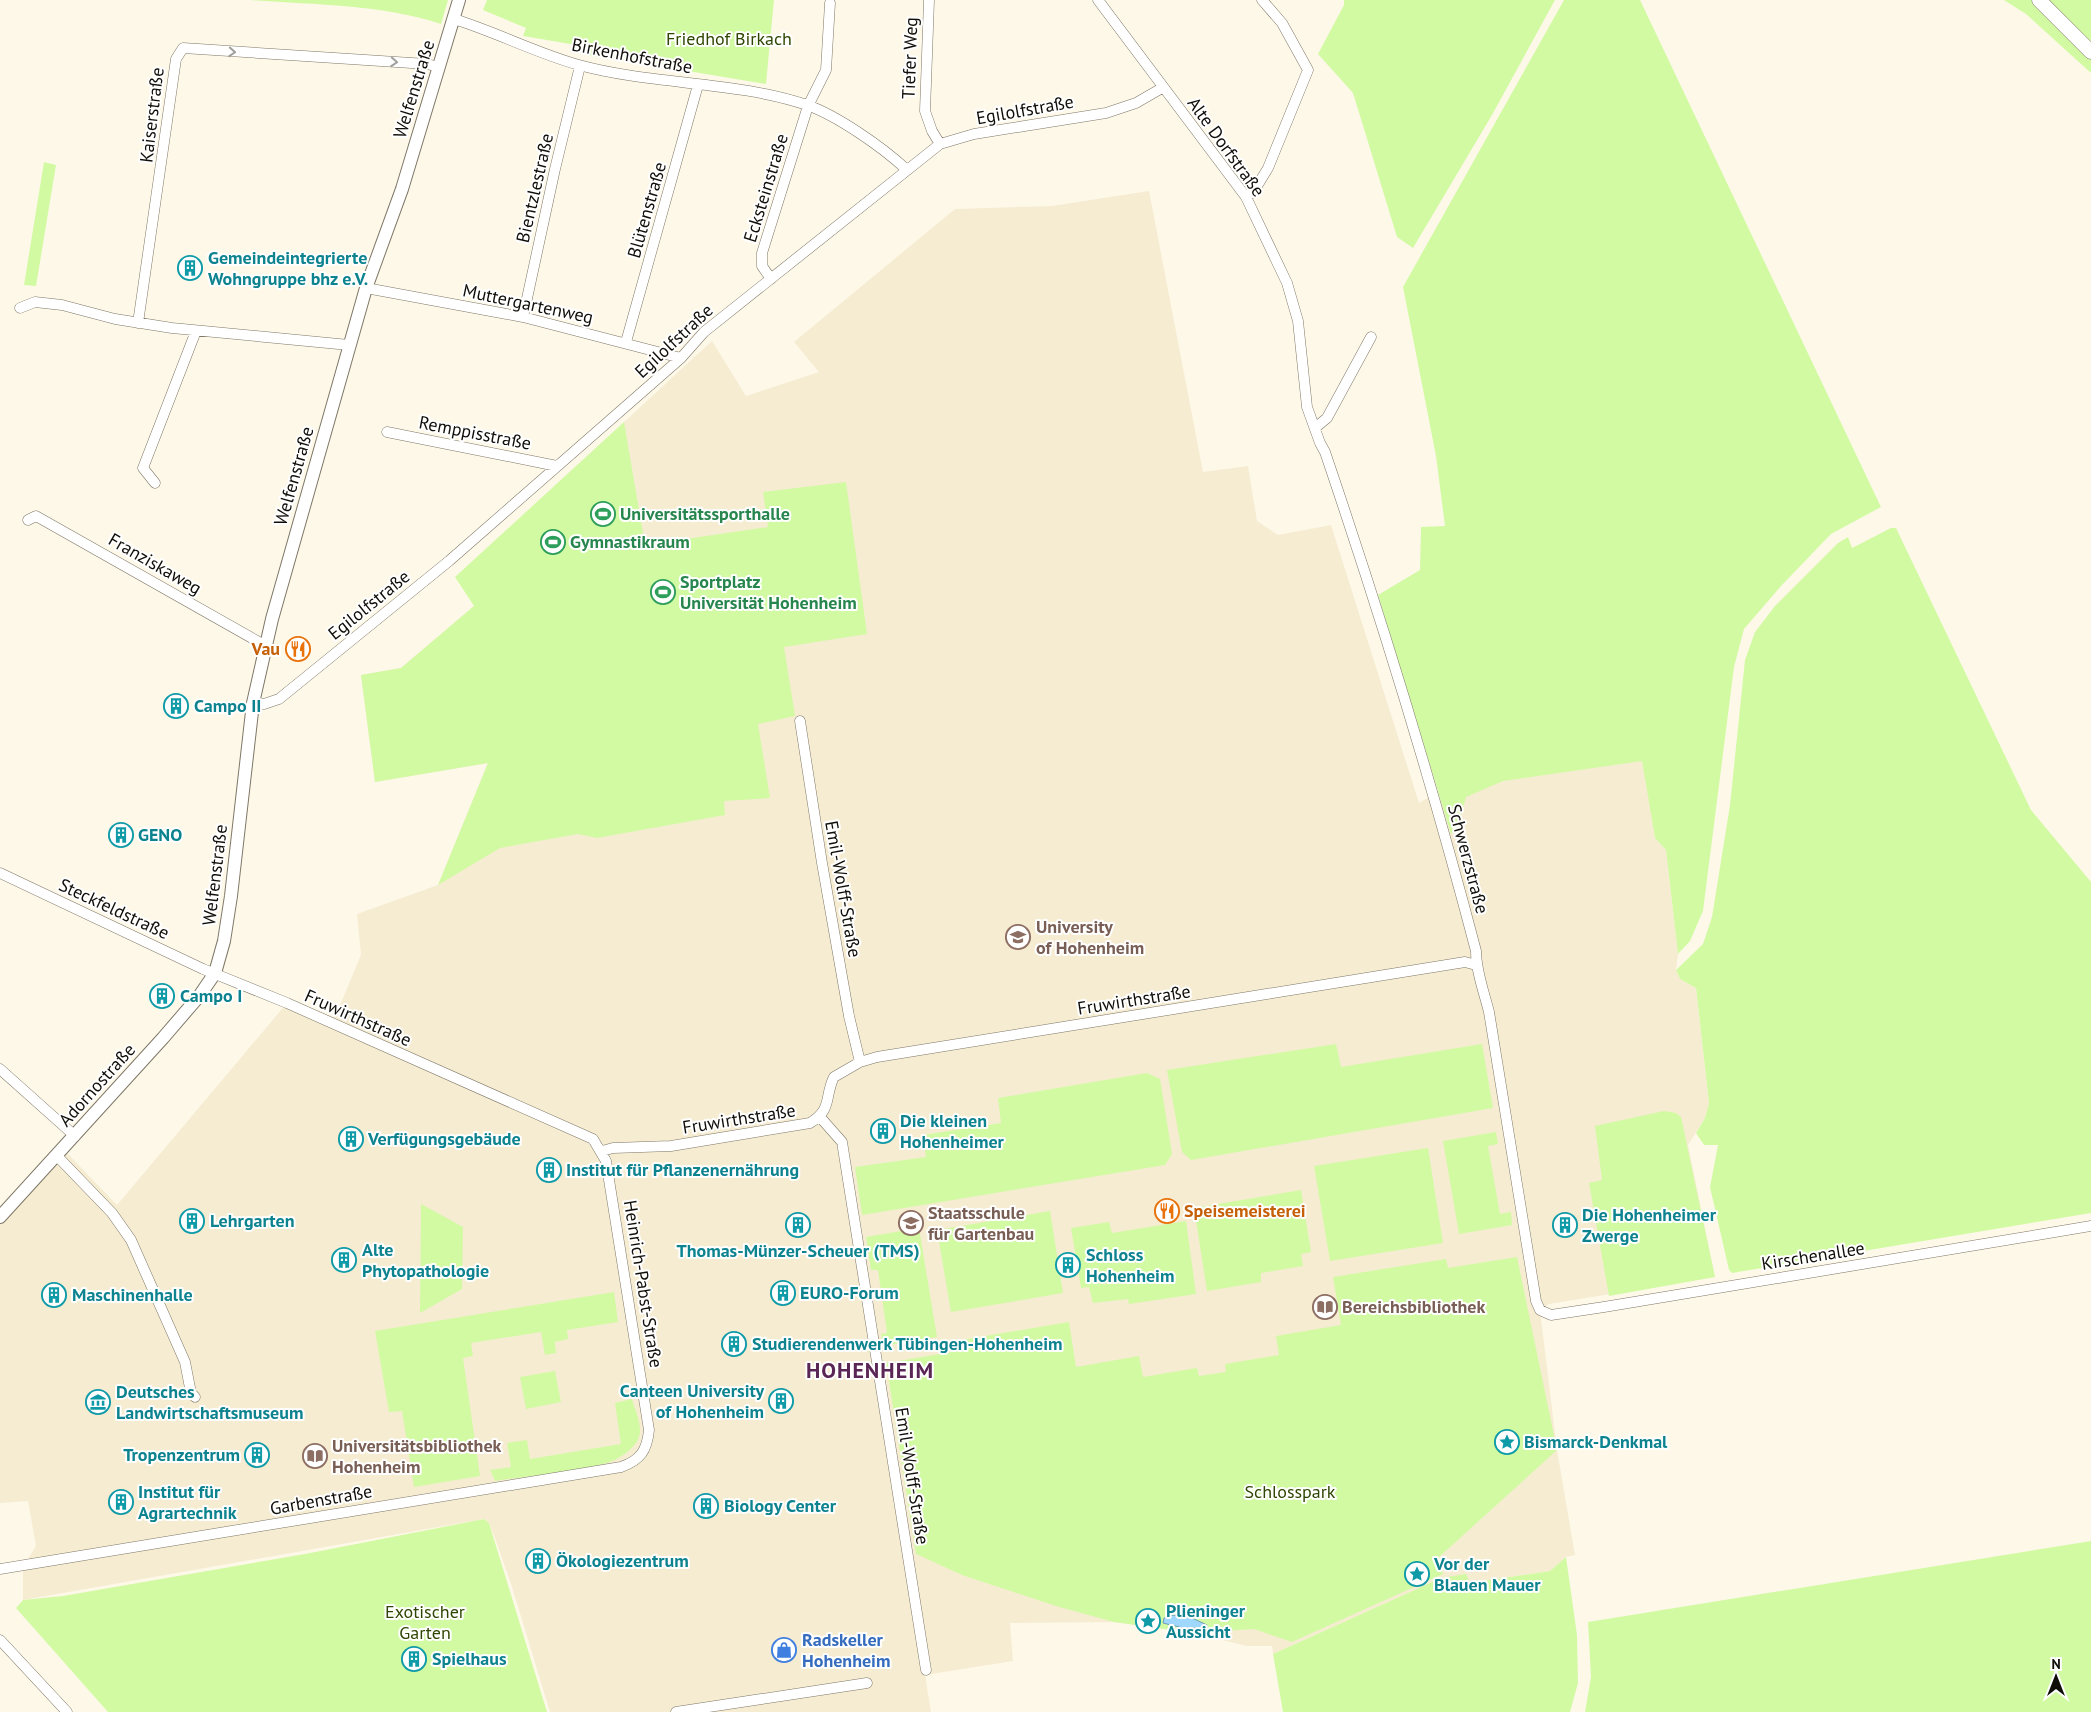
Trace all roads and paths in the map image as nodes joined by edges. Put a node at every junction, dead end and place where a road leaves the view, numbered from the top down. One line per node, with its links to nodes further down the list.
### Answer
1 (460, 0): 7 (street, Welfenstraße)
2 (929, 0): 14 (street, Tiefer Weg)
3 (1098, 0): 12 (street, Alte Dorfstraße)
4 (1262, 0): 16 (street)
5 (2040, 0): 8 (main road)
6 (830, 3): 13 (street)
7 (454, 19): 9 (street, Birkenhofstraße); 10 (street, Welfenstraße)
8 (2091, 52)
9 (580, 66): 11 (street, Birkenhofstraße); 20 (street, Bientzlestraße)
10 (439, 68): 18 (street, Welfenstraße); 21 (street, Kaiserstraße, one-way to 10)
11 (698, 85): 13 (street, Birkenhofstraße); 24 (street, Blütenstraße)
12 (1162, 88): 14 (street, Egilolfstraße); 16 (street, Alte Dorfstraße)
13 (808, 106): 15 (street, Birkenhofstraße); 17 (street, Ecksteinstraße)
14 (940, 144): 15 (street, Egilolfstraße)
15 (906, 169): 17 (street, Egilolfstraße)
16 (1246, 197): 27 (street, Alte Dorfstraße)
17 (771, 279): 26 (street, Egilolfstraße)
18 (366, 288): 20 (street, Muttergartenweg); 25 (street, Welfenstraße)
19 (20, 308): 21 (street)
20 (523, 317): 24 (street, Muttergartenweg)
21 (138, 323): 22 (street)
22 (196, 331): 25 (street); 30 (street)
23 (1371, 337): 27 (street)
24 (626, 342): 26 (street, Muttergartenweg)
25 (349, 345): 32 (street, Welfenstraße)
26 (681, 358): 29 (street, Egilolfstraße)
27 (1315, 428): 36 (street, Schwerzstraße)
28 (387, 432): 29 (street, Remppisstraße)
29 (557, 466): 33 (street, Egilolfstraße)
30 (155, 483)
31 (28, 520): 32 (street, Franziskaweg)
32 (266, 646): 33 (street, Welfenstraße)
33 (253, 703): 37 (street, Welfenstraße)
34 (800, 721): 38 (street, Emil-Wolff-Straße)
35 (0, 873): 37 (street, Steckfeldstraße)
36 (1476, 965): 38 (street, Fruwirthstraße); 46 (street, Schwerzstraße)
37 (209, 971): 41 (street, Adornostraße); 42 (street, Fruwirthstraße)
38 (860, 1062): 40 (street, Fruwirthstraße)
39 (0, 1069): 41 (street)
40 (820, 1117): 42 (street, Fruwirthstraße); 51 (street, Emil-Wolff-Straße)
41 (74, 1136): 43 (street, Adornostraße)
42 (602, 1151): 48 (street, Heinrich-Pabst-Straße)
43 (57, 1156): 44 (street, Adornostraße); 47 (street)
44 (0, 1217)
45 (2091, 1226): 46 (street, Kirschenallee)
46 (1540, 1310)
47 (195, 1397)
48 (644, 1453): 49 (street, Garbenstraße)
49 (0, 1569)
50 (0, 1640): 53 (street)
51 (926, 1670)
52 (867, 1683): 54 (street)
53 (67, 1712)
54 (676, 1712)

